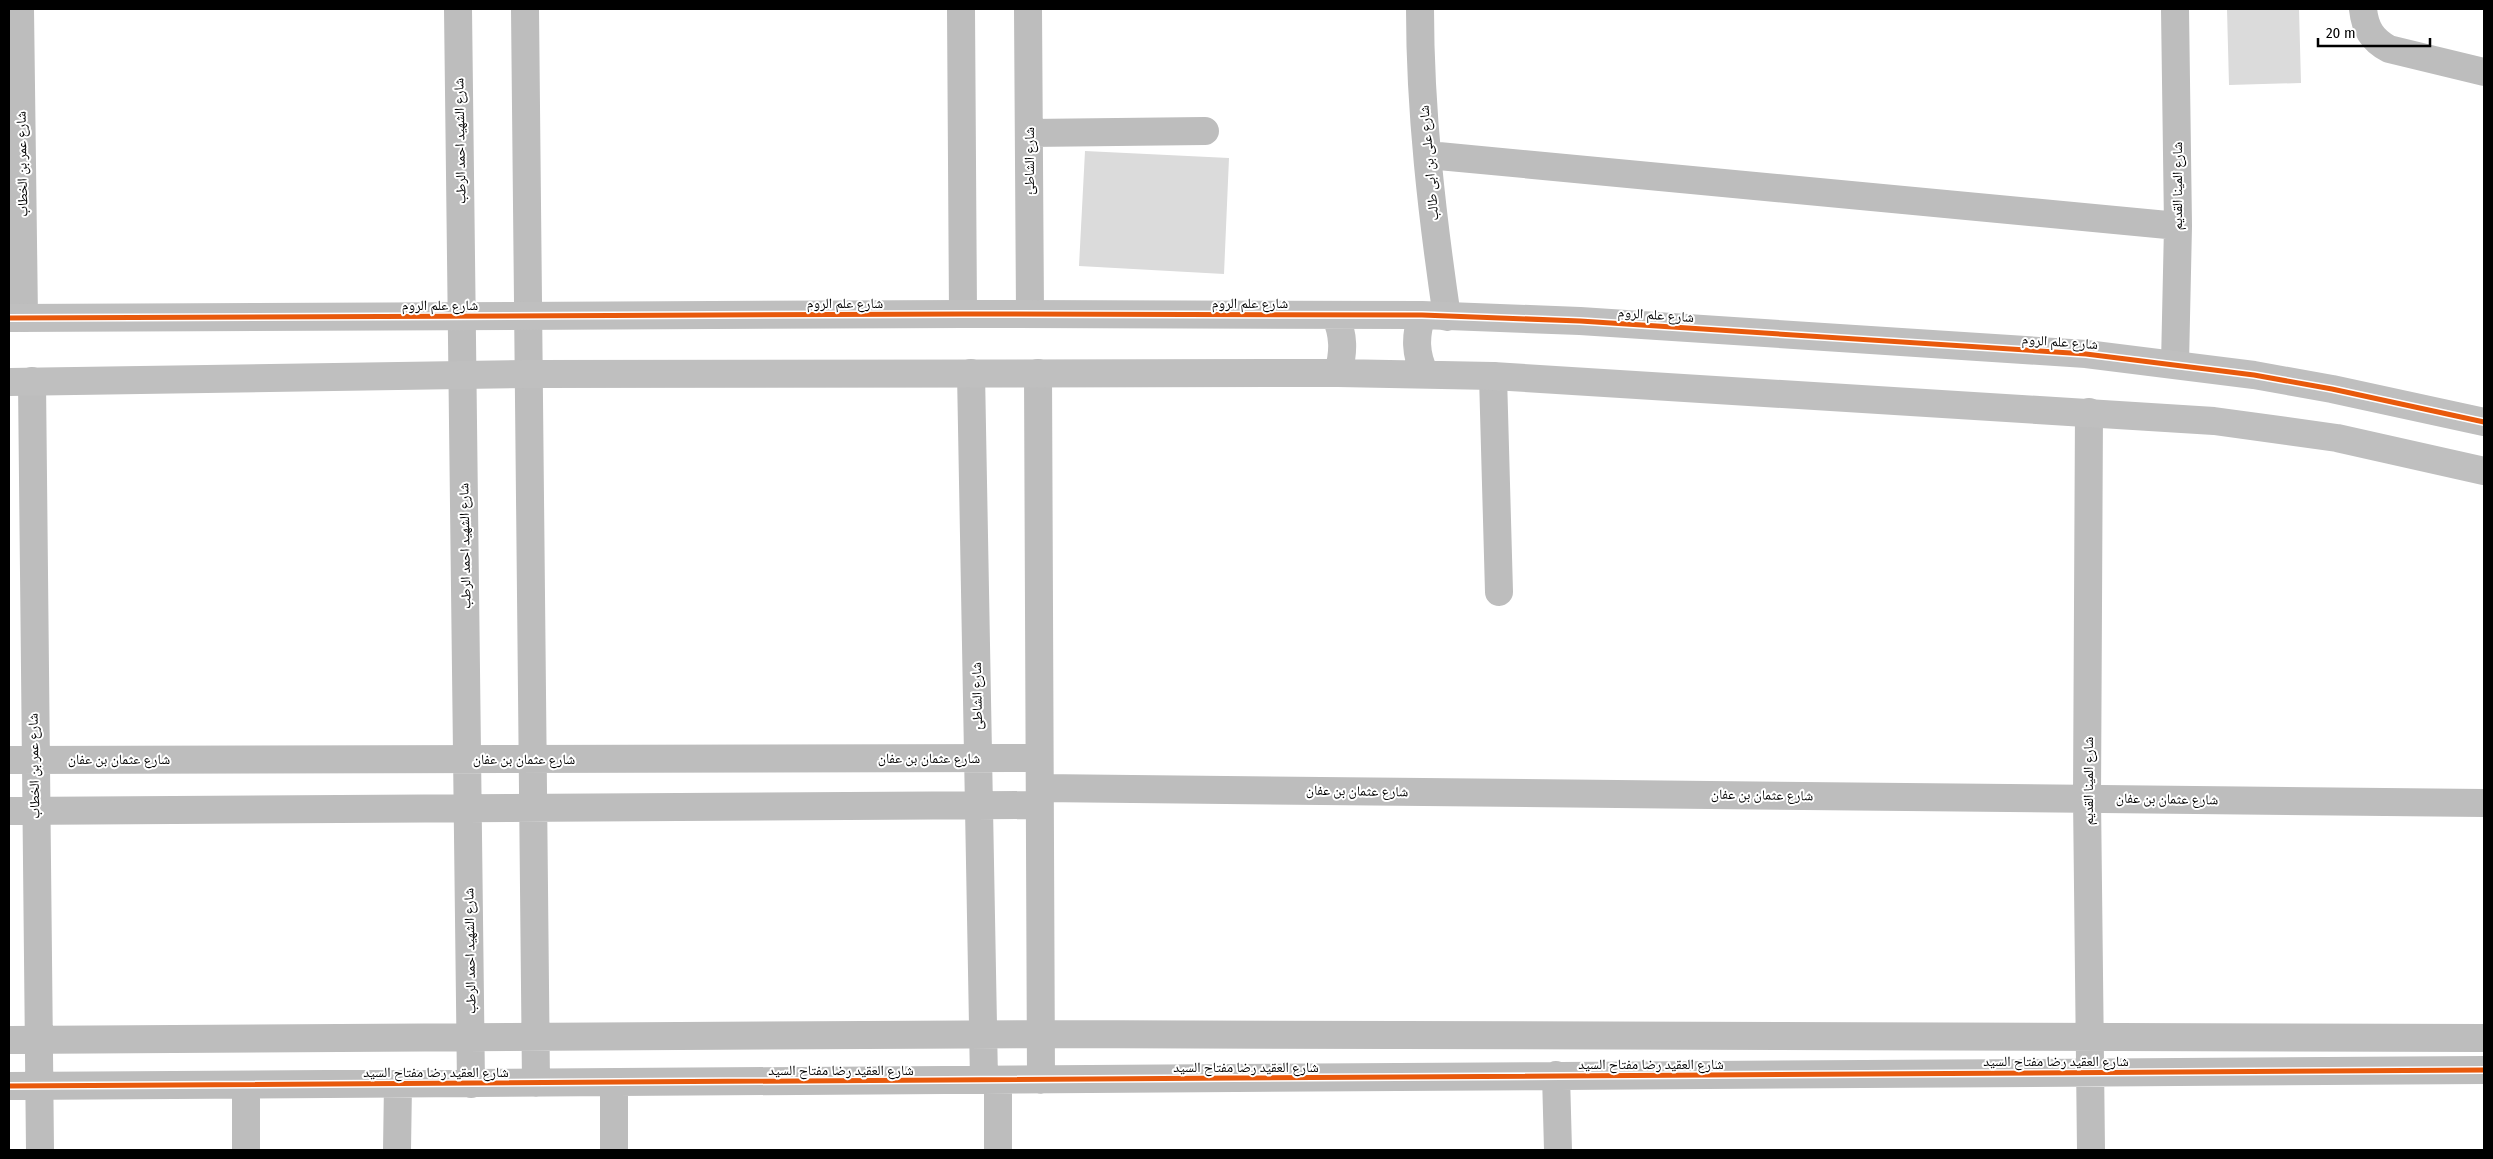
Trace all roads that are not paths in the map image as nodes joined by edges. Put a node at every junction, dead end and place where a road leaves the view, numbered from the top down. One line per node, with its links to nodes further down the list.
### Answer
1 (20, 9): 20 (street, شارع عمر بن الخطاب)
2 (458, 9): 17 (street, شارع الشهيد احمد الرطب)
3 (525, 9): 18 (street)
4 (961, 9): 14 (street)
5 (1028, 9): 11 (street, شارع الشاطئ)
6 (1420, 9): 12 (street, شارع على بن ابى طالب)
7 (2175, 9): 13 (street, شارع المينا القديم)
8 (2363, 9): 9 (street)
9 (2484, 72)
10 (1206, 131): 11 (street)
11 (1029, 133): 15 (street, شارع الشاطئ)
12 (1428, 155): 13 (street); 19 (street, شارع على بن ابى طالب)
13 (2178, 226): 21 (street, شارع المينا القديم)
14 (963, 314): 15 (street, شارع علم الروم); 18 (street, شارع علم الروم)
15 (1030, 314): 16 (street, شارع علم الروم)
16 (1335, 315): 19 (street, شارع علم الروم); 24 (street)
17 (462, 316): 18 (street, شارع علم الروم); 20 (street, شارع علم الروم); 27 (street, شارع الشهيد احمد الرطب)
18 (528, 316): 25 (street)
19 (1434, 316): 21 (street, شارع علم الروم); 26 (street)
20 (17, 318)
21 (2175, 364): 31 (street, شارع علم الروم)
22 (971, 373): 23 (street); 25 (street); 34 (street, شارع الشاطئ)
23 (1038, 373): 24 (street); 35 (street)
24 (1338, 373): 26 (street)
25 (528, 374): 27 (street); 36 (street)
26 (1425, 374): 28 (street)
27 (463, 375): 29 (street); 38 (street, شارع الشهيد احمد الرطب)
28 (1493, 376): 30 (street); 33 (street)
29 (20, 382): 37 (street, شارع عمر بن الخطاب)
30 (2089, 412): 32 (street); 40 (street, شارع المينا القديم)
31 (2484, 422)
32 (2484, 470)
33 (1498, 592)
34 (978, 758): 35 (street, شارع عثمان بن عفان); 36 (street, شارع عثمان بن عفان); 42 (street, شارع الشاطئ)
35 (1039, 758): 39 (street)
36 (533, 759): 38 (street, شارع عثمان بن عفان); 44 (street)
37 (21, 760): 38 (street, شارع عثمان بن عفان); 45 (street, شارع عمر بن الخطاب)
38 (467, 760): 43 (street, شارع الشهيد احمد الرطب)
39 (1039, 796): 40 (street, شارع عثمان بن عفان); 42 (street, شارع عثمان بن عفان); 46 (street)
40 (2088, 798): 41 (street, شارع عثمان بن عفان); 48 (street, شارع المينا القديم)
41 (2484, 803)
42 (979, 805): 44 (street, شارع عثمان بن عفان); 47 (street, شارع الشاطئ)
43 (468, 808): 44 (street, شارع عثمان بن عفان); 45 (street, شارع عثمان بن عفان); 49 (street, شارع الشهيد احمد الرطب)
44 (533, 808): 50 (street)
45 (22, 811): 52 (street, شارع عمر بن الخطاب)
46 (1040, 1034): 47 (street, شارع العقيد رضا مفتاح السيد); 48 (street, شارع العقيد رضا مفتاح السيد); 58 (street)
47 (983, 1035): 50 (street, شارع العقيد رضا مفتاح السيد); 57 (street, شارع الشاطئ)
48 (2090, 1035): 51 (street, شارع العقيد رضا مفتاح السيد); 55 (street, شارع المينا القديم)
49 (471, 1037): 50 (street, شارع العقيد رضا مفتاح السيد); 52 (street, شارع العقيد رضا مفتاح السيد); 62 (street, شارع الشهيد احمد الرطب)
50 (536, 1037): 60 (street)
51 (2484, 1038)
52 (38, 1039): 53 (street, شارع العقيد رضا مفتاح السيد); 65 (street, شارع عمر بن الخطاب)
53 (9, 1040)
54 (2484, 1070): 55 (street, شارع العقيد رضا مفتاح السيد)
55 (2091, 1072): 56 (street, شارع العقيد رضا مفتاح السيد); 72 (street, شارع المينا القديم)
56 (1556, 1075): 58 (street, شارع العقيد رضا مفتاح السيد); 71 (street)
57 (991, 1080): 58 (street, شارع العقيد رضا مفتاح السيد); 59 (street, شارع العقيد رضا مفتاح السيد); 70 (street, شارع الشاطئ)
58 (1041, 1080)
59 (614, 1082): 60 (street, شارع العقيد رضا مفتاح السيد); 69 (street)
60 (536, 1083): 62 (street, شارع العقيد رضا مفتاح السيد)
61 (398, 1084): 62 (street, شارع العقيد رضا مفتاح السيد); 63 (street, شارع العقيد رضا مفتاح السيد); 68 (street)
62 (471, 1084)
63 (246, 1085): 65 (street, شارع العقيد رضا مفتاح السيد); 67 (street)
64 (9, 1086): 65 (street, شارع العقيد رضا مفتاح السيد)
65 (39, 1086): 66 (street, شارع عمر بن الخطاب)
66 (40, 1150)
67 (246, 1150)
68 (397, 1150)
69 (614, 1150)
70 (998, 1150)
71 (1558, 1150)
72 (2091, 1150)

